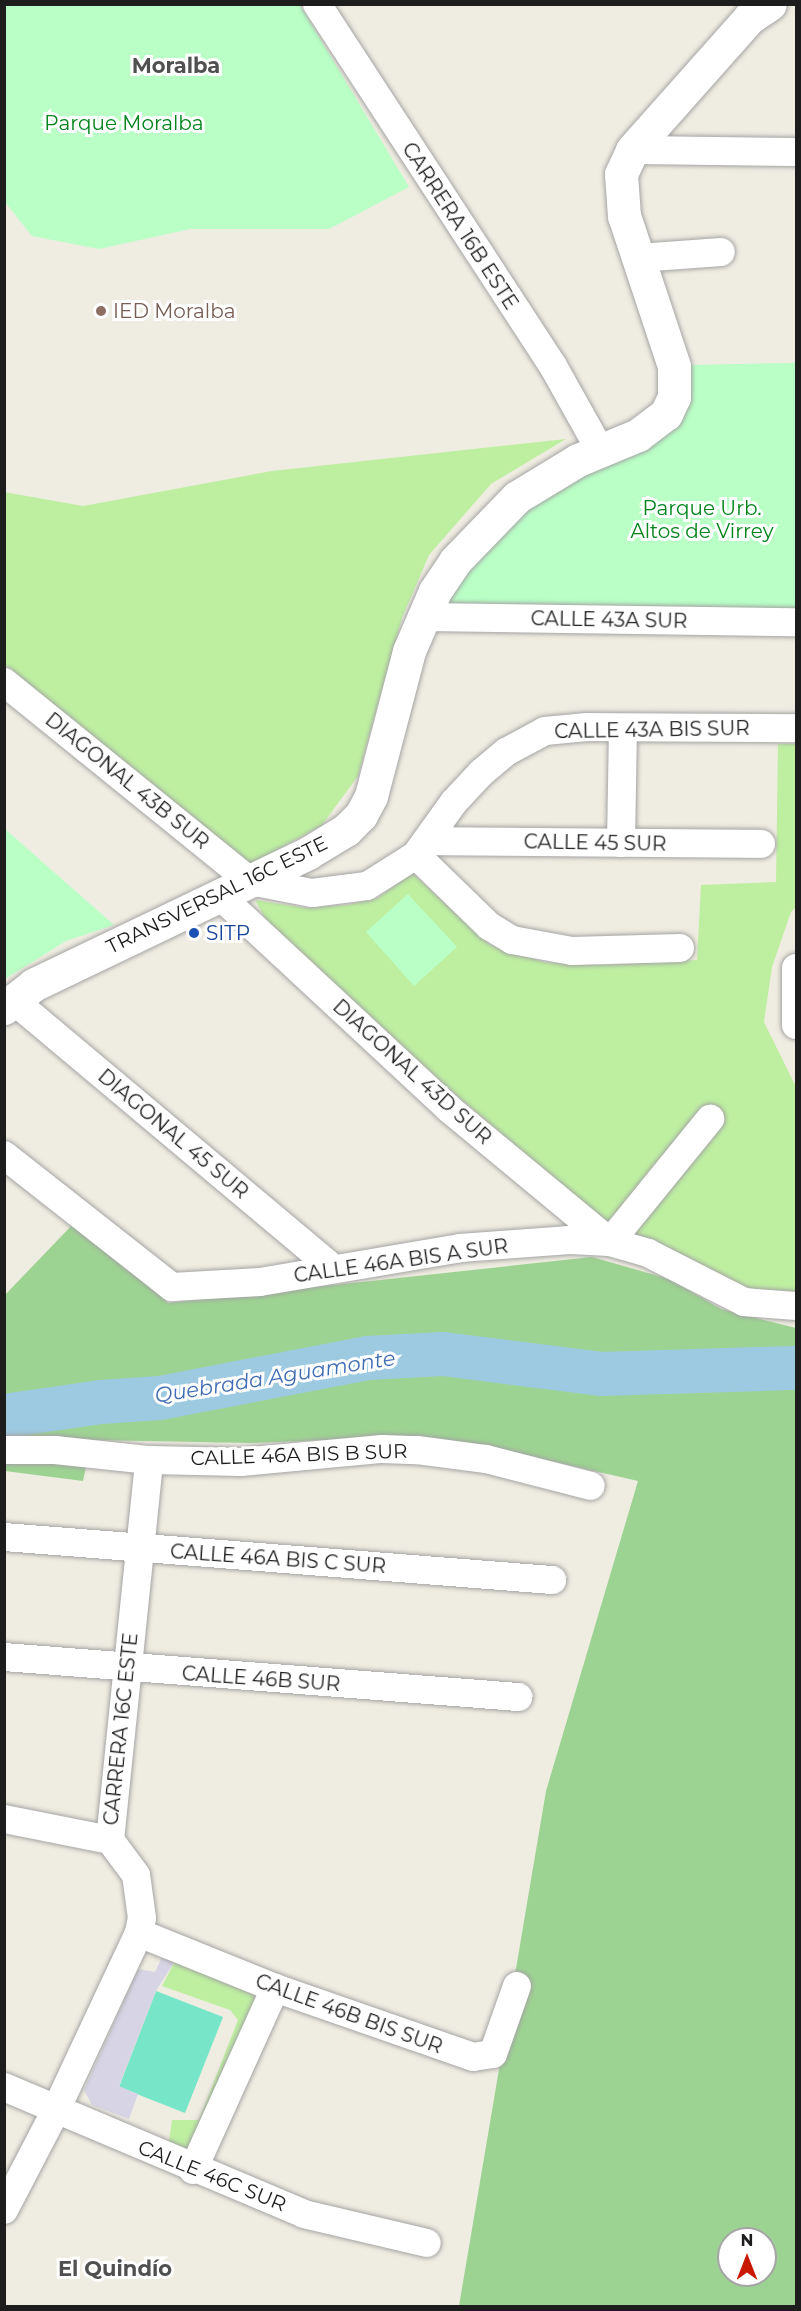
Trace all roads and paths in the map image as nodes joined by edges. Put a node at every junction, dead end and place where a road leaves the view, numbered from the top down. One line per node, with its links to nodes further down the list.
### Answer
1 (317, 4): 7 (street, CARRERA 16B ESTE)
2 (770, 4): 3 (street, TRANSVERSAL 16C ESTE)
3 (632, 150): 4 (street); 6 (street, TRANSVERSAL 16C ESTE)
4 (796, 152)
5 (721, 252): 6 (street)
6 (639, 258): 7 (street, TRANSVERSAL 16C ESTE)
7 (600, 450): 8 (street, TRANSVERSAL 16C ESTE)
8 (422, 617): 9 (street, CALLE 43A SUR); 16 (street, TRANSVERSAL 16C ESTE)
9 (796, 622)
10 (4, 682): 16 (street, DIAGONAL 43B SUR)
11 (623, 728): 12 (street, CALLE 43A BIS SUR); 13 (street); 15 (street, CALLE 43A BIS SUR)
12 (796, 728)
13 (621, 843): 14 (street, CALLE 45 SUR); 15 (street, CALLE 45 SUR)
14 (761, 844)
15 (423, 848): 16 (street); 18 (street)
16 (250, 881): 17 (street, TRANSVERSAL 16C ESTE)
17 (219, 895): 20 (street, TRANSVERSAL 16C ESTE); 24 (street, DIAGONAL 43D SUR)
18 (680, 948)
19 (796, 968): 21 (street)
20 (8, 1004): 25 (street, DIAGONAL 45 SUR)
21 (796, 1025)
22 (710, 1119): 24 (street)
23 (4, 1155): 25 (street, CALLE 46A BIS A SUR)
24 (610, 1242): 25 (street, CALLE 46A BIS A SUR); 26 (street, CALLE 46A BIS A SUR)
25 (333, 1268)
26 (796, 1306)
27 (4, 1450): 28 (street, CALLE 46A BIS B SUR)
28 (149, 1460): 29 (street, CALLE 46A BIS B SUR); 31 (street, CARRERA 16C ESTE)
29 (591, 1486)
30 (4, 1537): 31 (street, CALLE 46A BIS C SUR)
31 (140, 1548): 32 (street, CALLE 46A BIS C SUR); 34 (street, CARRERA 16C ESTE)
32 (552, 1580)
33 (4, 1657): 34 (street, CALLE 46B SUR)
34 (127, 1669): 35 (street, CALLE 46B SUR); 37 (street, CARRERA 16C ESTE)
35 (518, 1697)
36 (4, 1819): 37 (street)
37 (110, 1840): 38 (street, CARRERA 16C ESTE)
38 (138, 1933): 40 (street, CALLE 46B BIS SUR); 42 (street, CARRERA 16C ESTE)
39 (517, 1986): 40 (street, CALLE 46B BIS SUR)
40 (275, 1988): 43 (street)
41 (4, 2087): 42 (street, CALLE 46C SUR)
42 (55, 2112): 43 (street, CALLE 46C SUR); 44 (street, CARRERA 16C ESTE)
43 (193, 2170): 45 (street, CALLE 46C SUR)
44 (4, 2210)
45 (427, 2243)

